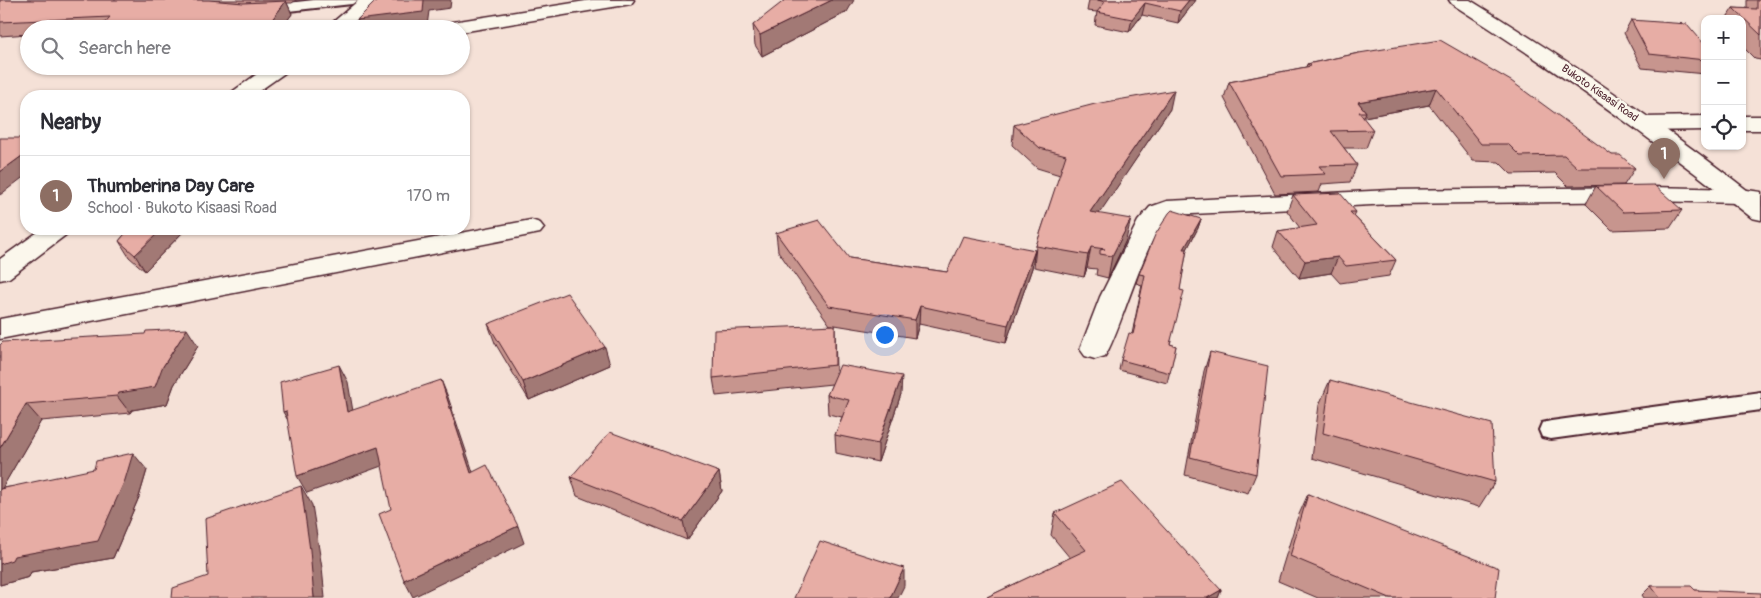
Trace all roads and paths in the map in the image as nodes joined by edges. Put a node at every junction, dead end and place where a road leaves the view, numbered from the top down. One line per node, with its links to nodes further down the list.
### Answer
1 (352, 0): 5 (lane)
2 (370, 0): 6 (street)
3 (625, 0): 7 (street)
4 (1458, 0): 13 (street, Bukoto Kisaasi Road)
5 (248, 10)
6 (345, 20)
7 (470, 25)
8 (269, 75): 9 (street)
9 (248, 90)
10 (1701, 123): 13 (street)
11 (1746, 123): 12 (street)
12 (1761, 123)
13 (1644, 124): 14 (street, Bukoto Kisaasi Road)
14 (1750, 197): 15 (street, Bukoto Kisaasi Road); 20 (street)
15 (1761, 213)
16 (531, 228): 19 (street)
17 (50, 235): 18 (street)
18 (0, 272)
19 (0, 329)
20 (1095, 349)
21 (1761, 401): 22 (lane)
22 (1551, 430)

